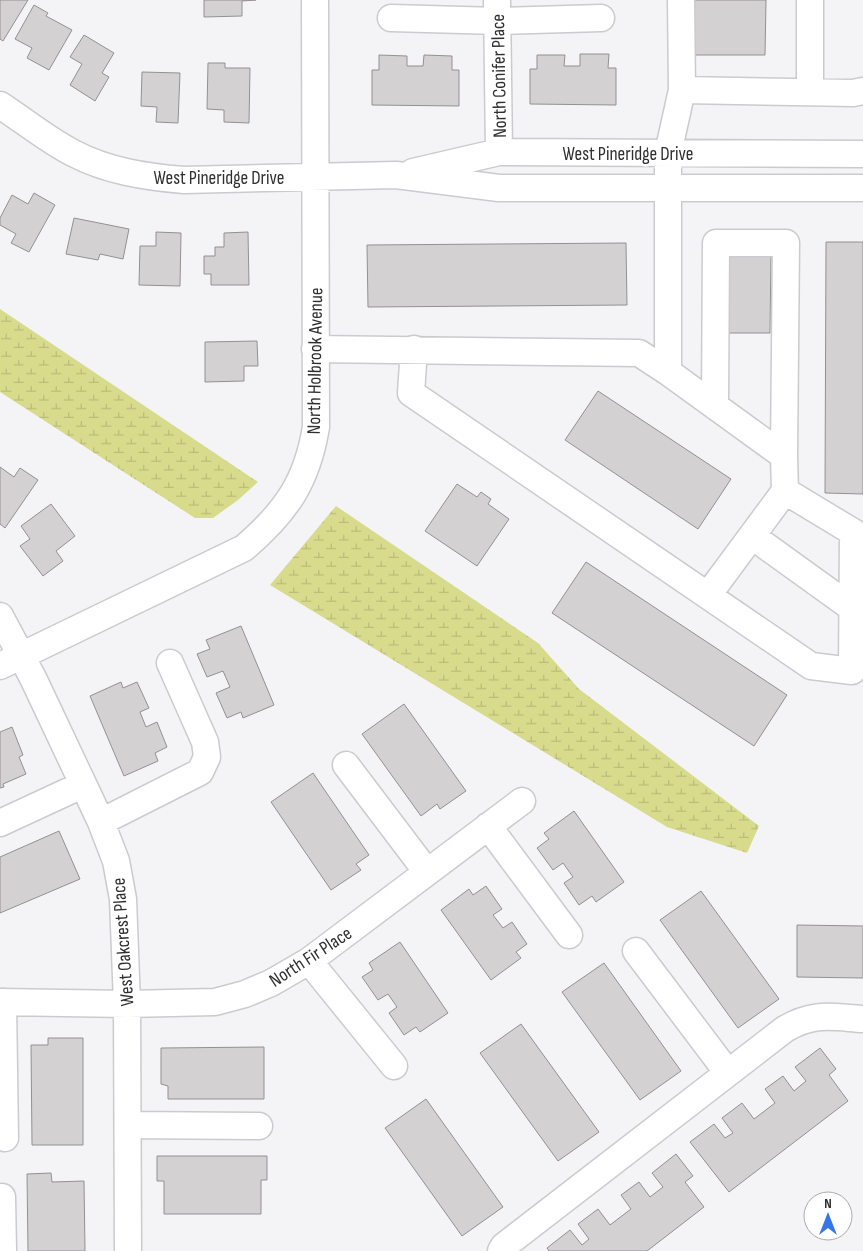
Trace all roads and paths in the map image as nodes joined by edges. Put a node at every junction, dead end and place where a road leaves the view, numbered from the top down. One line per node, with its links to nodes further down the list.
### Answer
1 (315, 0): 15 (street, North Holbrook Avenue)
2 (681, 0): 7 (street)
3 (810, 0): 9 (street)
4 (498, 10): 5 (street); 6 (street); 11 (street, North Conifer Place)
5 (391, 18)
6 (601, 18)
7 (682, 90): 9 (street); 12 (street)
8 (863, 91): 9 (street)
9 (810, 92)
10 (0, 104): 15 (street, West Pineridge Drive)
11 (499, 152): 12 (street, West Pineridge Drive); 14 (street, West Pineridge Drive)
12 (668, 153): 13 (street, West Pineridge Drive); 16 (street)
13 (863, 154)
14 (396, 175): 15 (street, West Pineridge Drive); 16 (street, West Pineridge Drive)
15 (315, 176): 18 (street, North Holbrook Avenue)
16 (668, 188): 17 (street, West Pineridge Drive); 20 (street)
17 (863, 188)
18 (315, 349): 19 (street); 28 (street, North Holbrook Avenue)
19 (414, 349): 20 (street); 25 (street)
20 (668, 372): 21 (street)
21 (715, 406): 22 (street); 22 (street)
22 (784, 456): 23 (street)
23 (785, 491): 24 (street); 26 (street)
24 (752, 536): 25 (street); 26 (street)
25 (708, 595): 26 (street)
26 (852, 608)
27 (0, 616): 28 (street, West Oakcrest Place)
28 (11, 660): 31 (street, West Oakcrest Place)
29 (170, 663): 33 (street)
30 (346, 765): 36 (street)
31 (82, 785): 33 (street, West Oakcrest Place); 34 (street)
32 (522, 801): 35 (street, North Fir Place)
33 (101, 822): 41 (street, West Oakcrest Place)
34 (0, 823)
35 (488, 826): 36 (street, North Fir Place); 37 (street)
36 (427, 872): 39 (street, North Fir Place)
37 (569, 936)
38 (636, 951): 44 (street)
39 (309, 961): 41 (street, North Fir Place); 43 (street)
40 (1, 1002): 41 (street, North Fir Place); 47 (street)
41 (127, 1004): 45 (street, West Oakcrest Place)
42 (863, 1019): 44 (street)
43 (394, 1066)
44 (728, 1073): 51 (street)
45 (128, 1125): 46 (street); 50 (street, West Oakcrest Place)
46 (259, 1126)
47 (5, 1138)
48 (2, 1196): 49 (street)
49 (3, 1251)
50 (128, 1251)
51 (501, 1251)

